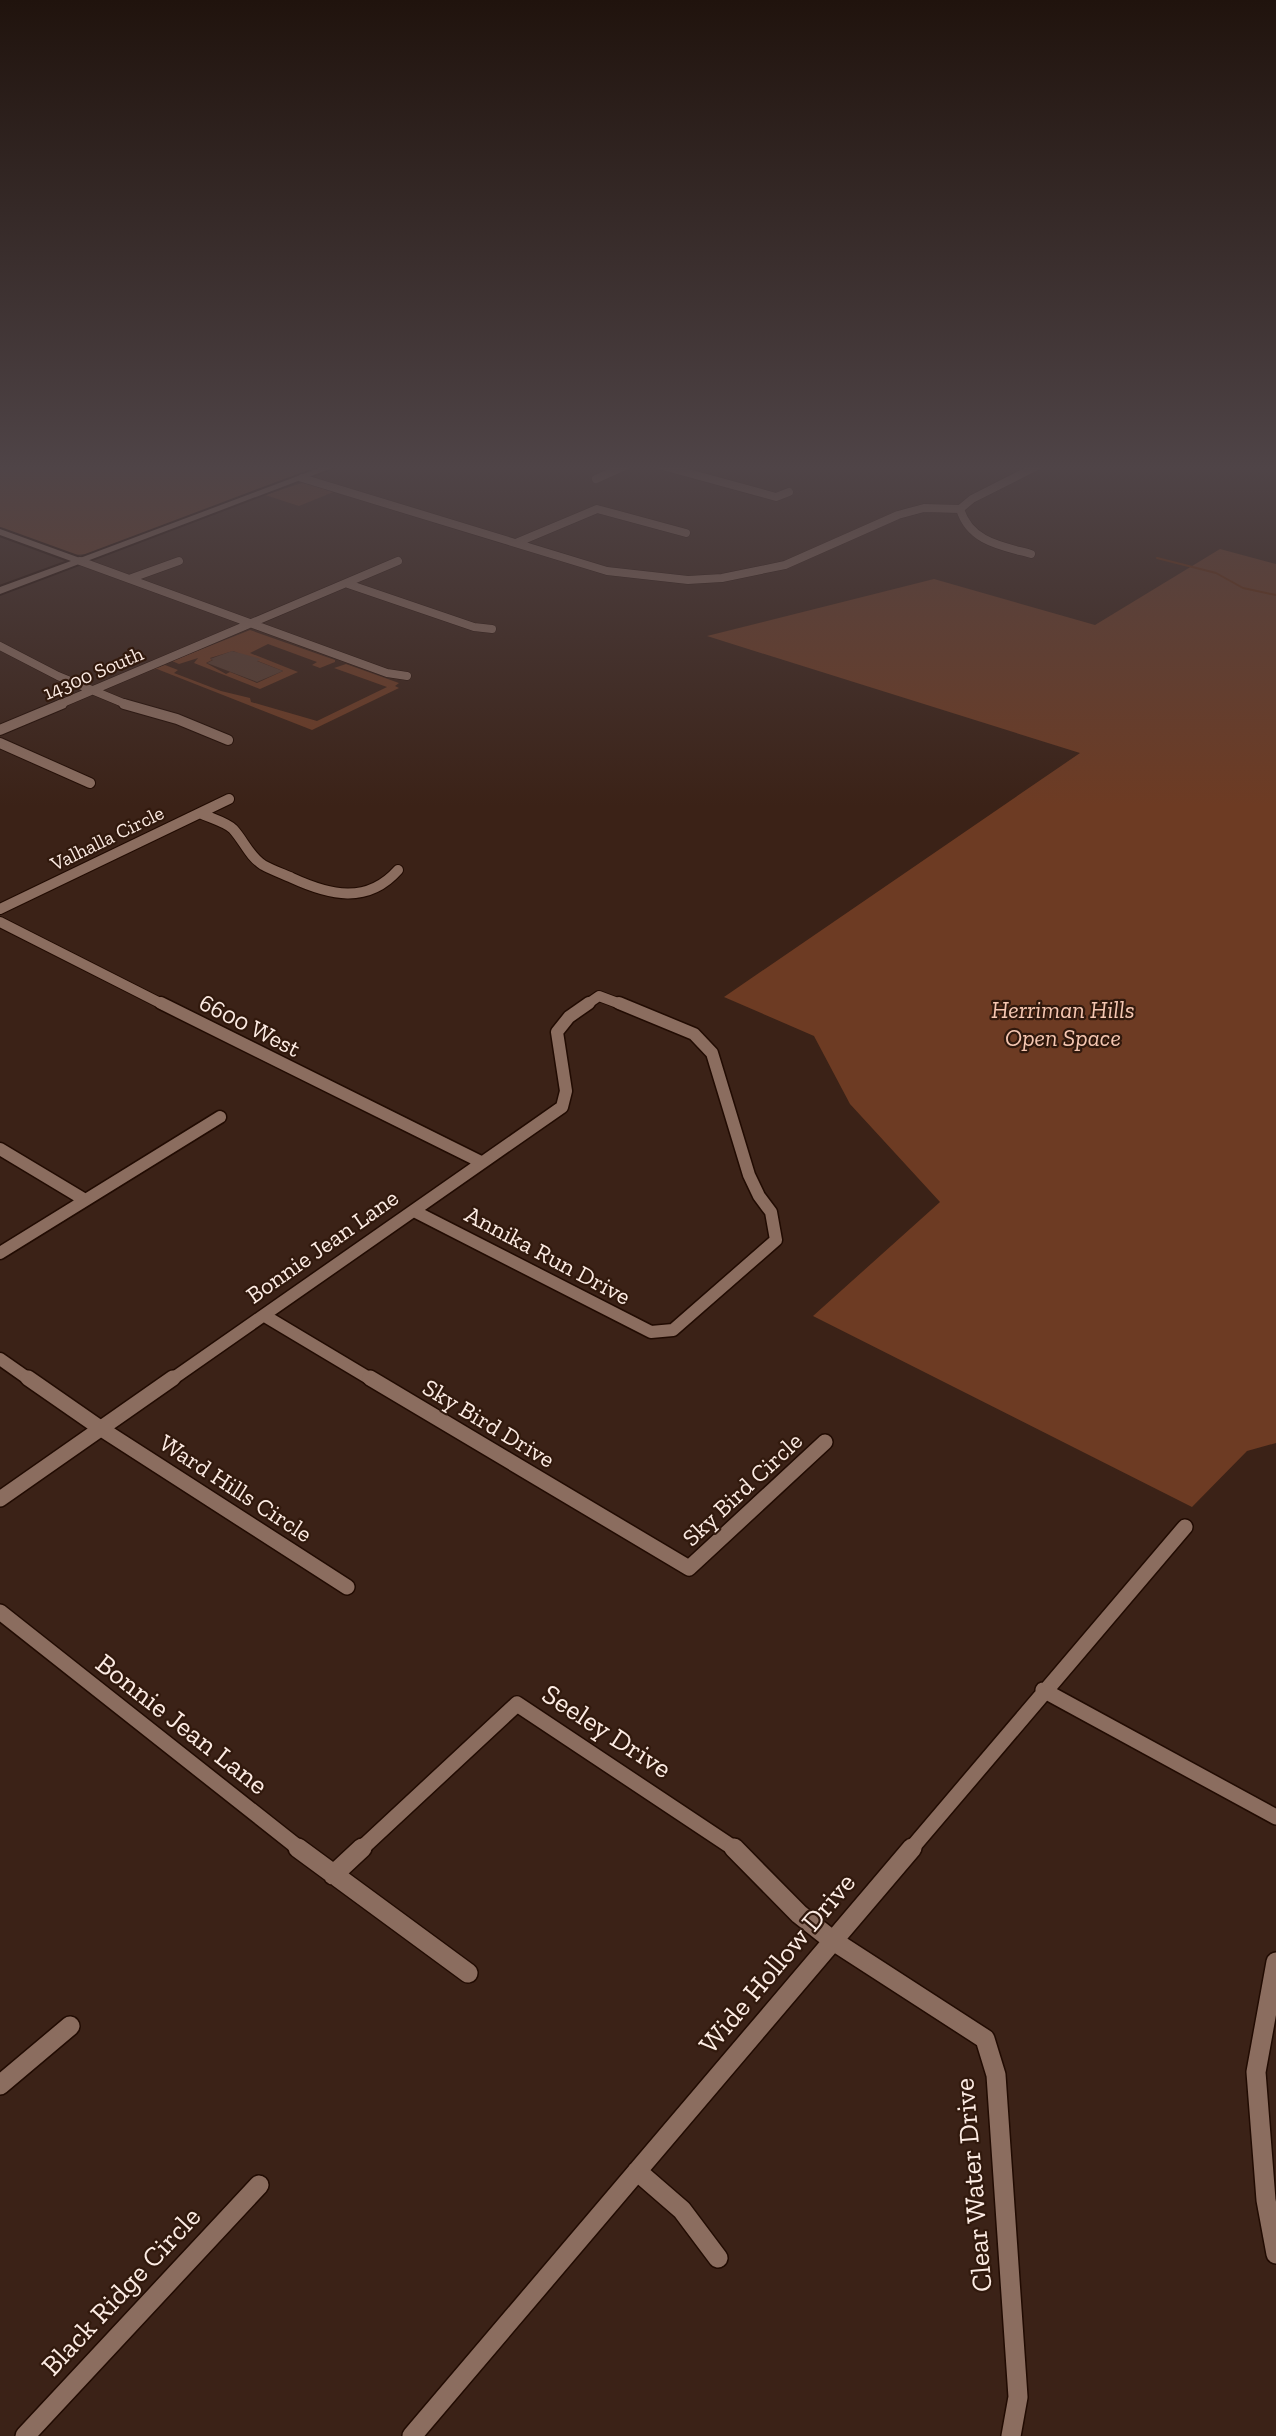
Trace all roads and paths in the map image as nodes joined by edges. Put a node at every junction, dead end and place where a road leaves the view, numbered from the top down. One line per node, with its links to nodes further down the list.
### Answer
1 (33, 579): 7 (street)
2 (129, 579): 8 (street)
3 (360, 579): 6 (street, 14300 South)
4 (671, 579): 5 (street)
5 (710, 579)
6 (348, 584): 8 (street, 14300 South); 9 (street)
7 (0, 591)
8 (251, 624): 11 (street); 12 (street, 14300 South)
9 (492, 629)
10 (0, 645): 12 (street)
11 (407, 676)
12 (93, 691): 13 (street, 14300 South); 14 (street)
13 (0, 730)
14 (228, 740)
15 (0, 743): 16 (street)
16 (90, 783)
17 (229, 799): 18 (street, Valhalla Circle)
18 (200, 813): 19 (street); 20 (street, Valhalla Circle)
19 (398, 870)
20 (0, 909)
21 (0, 922): 24 (street, 6600 West)
22 (220, 1118): 25 (street)
23 (0, 1149): 25 (street)
24 (481, 1162): 26 (street, Bonnie Jean Lane); 29 (street, Bonnie Jean Lane)
25 (85, 1200): 27 (street)
26 (414, 1211): 28 (street, Bonnie Jean Lane); 29 (street, Annika Run Drive)
27 (0, 1252)
28 (265, 1316): 31 (street, Bonnie Jean Lane); 35 (street, Sky Bird Drive)
29 (663, 1333)
30 (0, 1359): 31 (street, Ward Hills Circle)
31 (100, 1428): 33 (street, Bonnie Jean Lane); 36 (street, Ward Hills Circle)
32 (825, 1442): 35 (street, Sky Bird Circle)
33 (0, 1499)
34 (1185, 1527): 38 (street, Wide Hollow Drive)
35 (689, 1568)
36 (347, 1587)
37 (0, 1612): 40 (street, Bonnie Jean Lane)
38 (1043, 1690): 39 (street); 41 (street, Wide Hollow Drive)
39 (1276, 1817)
40 (333, 1875): 41 (street, Seeley Drive); 43 (street, Bonnie Jean Lane)
41 (832, 1940): 46 (street, Wide Hollow Drive); 52 (street, Clear Water Drive)
42 (1276, 1962): 48 (street)
43 (468, 1973)
44 (70, 2026): 45 (street)
45 (0, 2085)
46 (636, 2170): 49 (street); 51 (street, Wide Hollow Drive)
47 (260, 2185): 50 (street, Black Ridge Circle)
48 (1276, 2254)
49 (718, 2258)
50 (25, 2436)
51 (412, 2436)
52 (1011, 2436)

